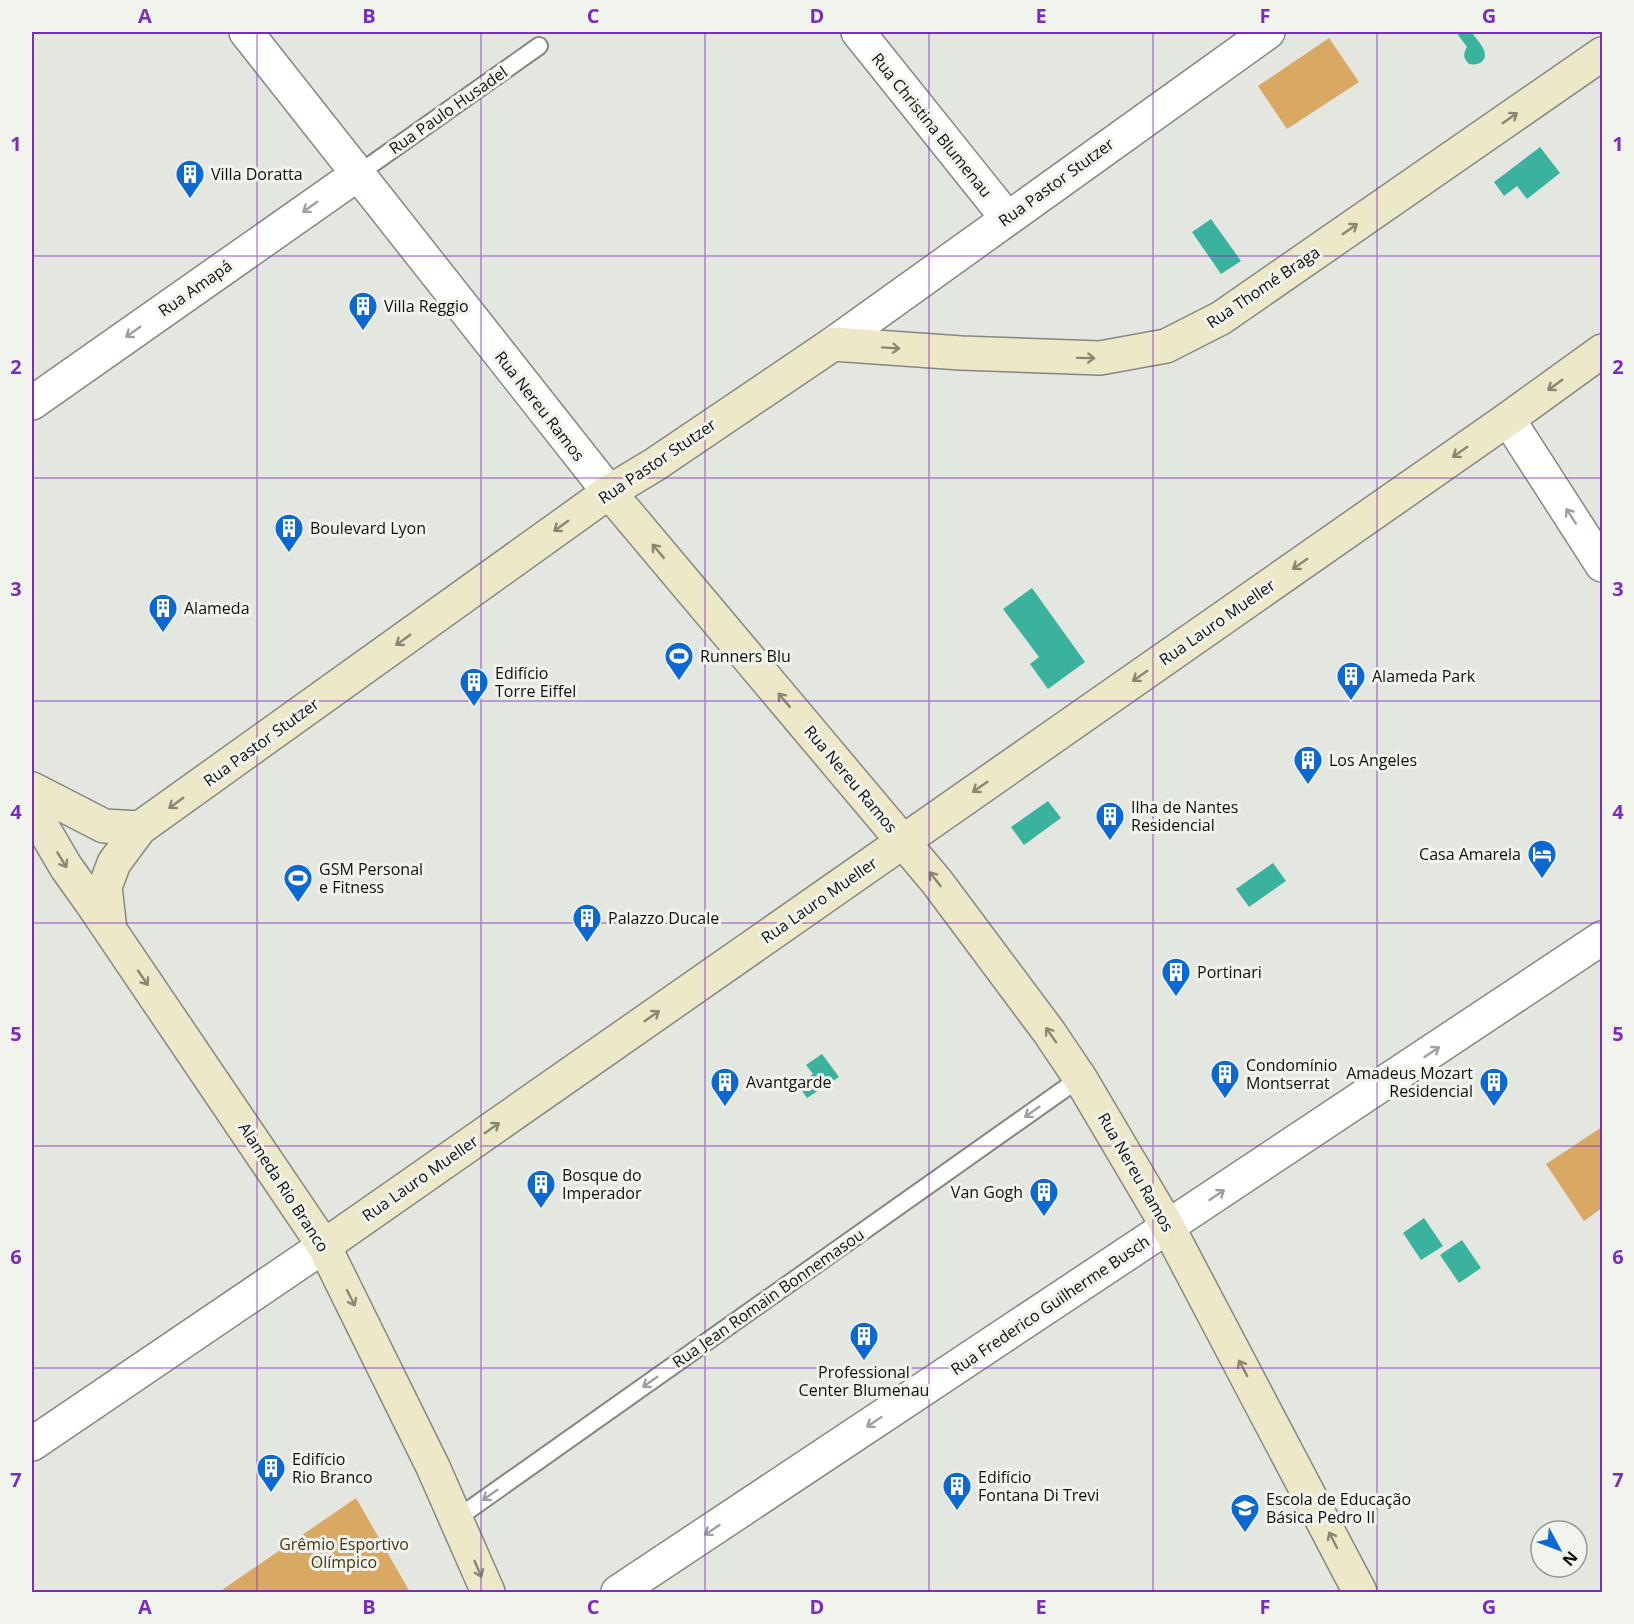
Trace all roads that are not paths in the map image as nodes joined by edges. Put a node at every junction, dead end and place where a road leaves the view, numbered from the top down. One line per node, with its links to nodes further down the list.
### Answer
1 (246, 32): 6 (street, Rua Nereu Ramos)
2 (858, 32): 7 (street, Rua Christina Blumenau)
3 (1268, 32): 7 (street, Rua Pastor Stutzer)
4 (539, 46): 6 (lane, Rua Paulo Husadel)
5 (1602, 54): 8 (main road, Rua Thomé Braga, one-way to 5)
6 (358, 174): 10 (street, Rua Amapá, one-way to 10); 12 (street, Rua Nereu Ramos)
7 (1006, 218): 8 (street, Rua Pastor Stutzer)
8 (832, 344): 12 (main road, Rua Pastor Stutzer)
9 (1602, 351): 11 (main road, Rua Lauro Mueller, one-way to 11)
10 (32, 403)
11 (1508, 419): 13 (street, one-way to 11); 17 (main road, Rua Lauro Mueller, one-way to 17)
12 (609, 492): 16 (main road, Rua Pastor Stutzer, one-way to 16); 17 (main road, Rua Nereu Ramos, one-way to 12)
13 (1602, 565)
14 (32, 789): 16 (main road)
15 (32, 810): 18 (main road, Alameda Rio Branco, one-way to 18)
16 (140, 828): 18 (main road, Rua Pastor Stutzer)
17 (903, 840): 20 (main road, Rua Nereu Ramos, one-way to 17); 22 (main road, Rua Lauro Mueller, one-way to 17)
18 (110, 930): 22 (main road, Alameda Rio Branco, one-way to 22)
19 (1602, 938): 21 (street, Rua Frederico Guilherme Busch, one-way to 19)
20 (1080, 1078): 21 (main road, Rua Nereu Ramos); 24 (lane, Rua Jean Romain Bonnemasou, one-way to 24)
21 (1168, 1227): 26 (street, Rua Frederico Guilherme Busch, one-way to 26); 27 (main road, Rua Nereu Ramos, one-way to 21)
22 (324, 1246): 23 (street, Rua Lauro Mueller); 24 (main road, Alameda Rio Branco, one-way to 24)
23 (32, 1444)
24 (456, 1519): 25 (main road, Alameda Rio Branco, one-way to 25)
25 (488, 1593)
26 (618, 1593)
27 (1360, 1593)

